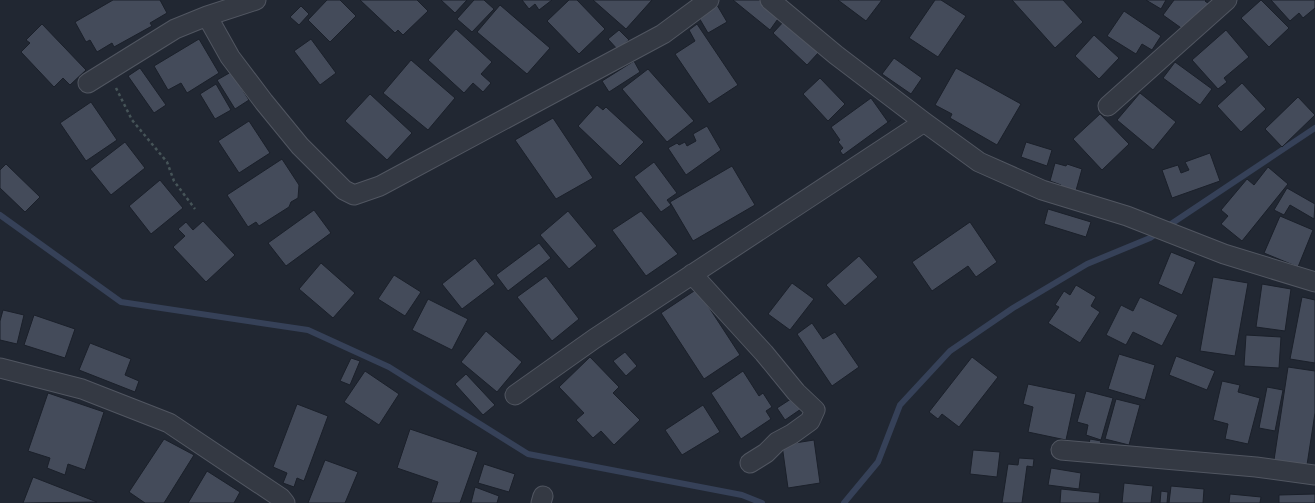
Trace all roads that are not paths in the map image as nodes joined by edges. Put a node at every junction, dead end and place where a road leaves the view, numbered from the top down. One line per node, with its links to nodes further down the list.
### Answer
1 (256, 0): 5 (street)
2 (709, 0): 5 (street)
3 (770, 0): 8 (street)
4 (1227, 0): 7 (street)
5 (206, 16): 6 (street)
6 (88, 83)
7 (1108, 106)
8 (924, 122): 9 (street); 10 (street)
9 (692, 274): 12 (street); 14 (street)
10 (1315, 282)
11 (0, 368): 16 (street)
12 (515, 395)
13 (1061, 450): 15 (street)
14 (750, 463)
15 (1315, 475)
16 (285, 503)

